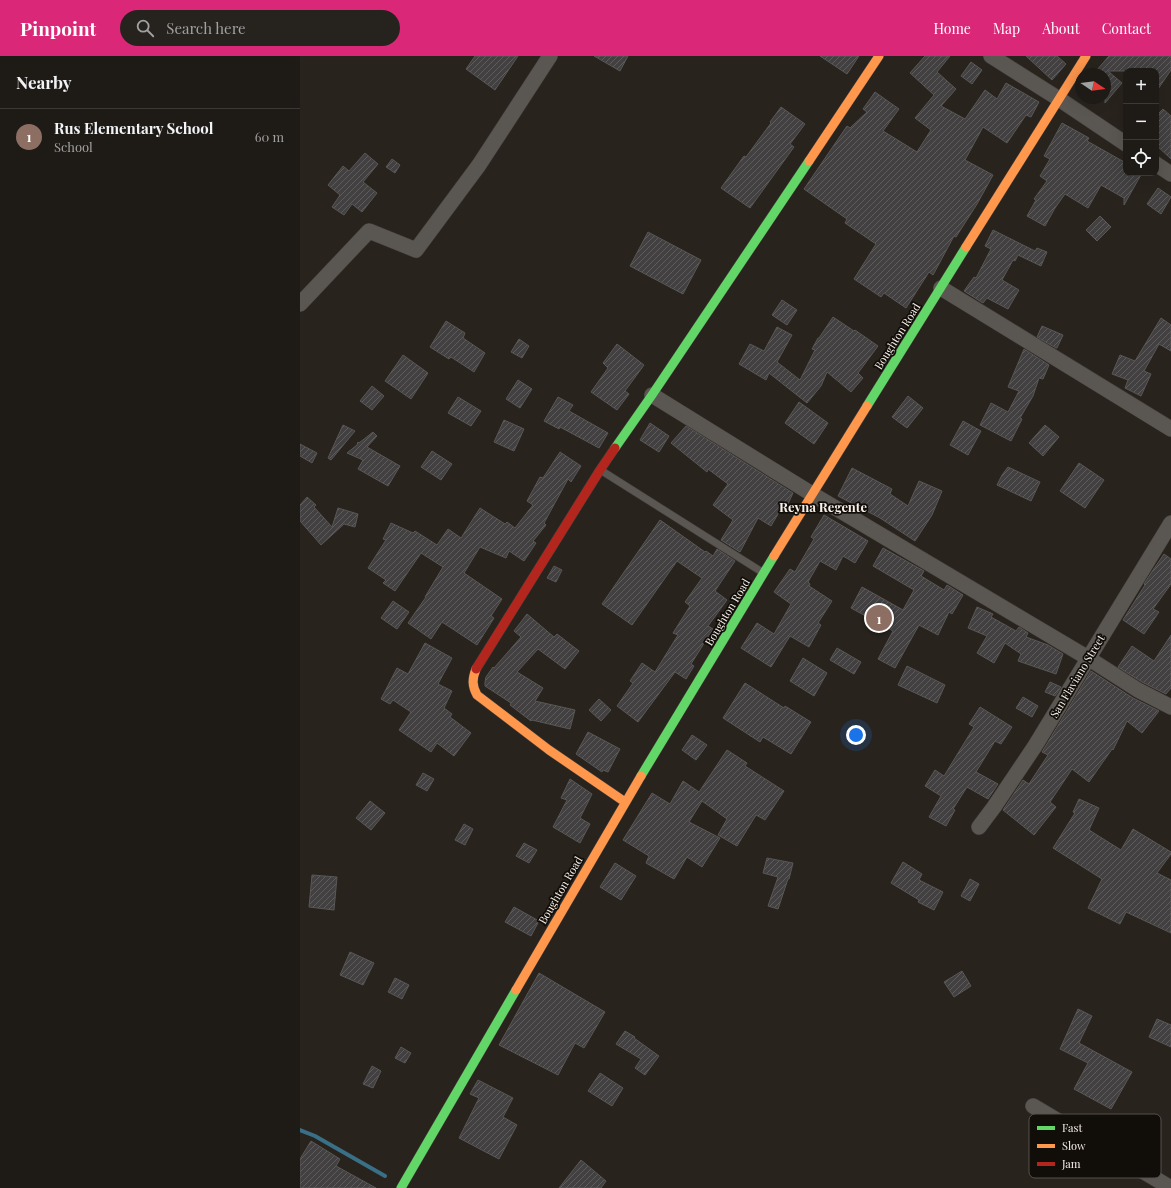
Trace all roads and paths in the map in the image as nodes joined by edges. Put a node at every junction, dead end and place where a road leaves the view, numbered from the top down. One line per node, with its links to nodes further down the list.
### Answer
1 (550, 56): 10 (street)
2 (878, 56): 11 (main road)
3 (990, 56): 5 (street)
4 (1086, 56): 5 (main road, Boughton Road)
5 (1059, 99): 6 (street); 9 (main road, Boughton Road)
6 (1123, 142)
7 (1159, 166): 8 (street)
8 (1171, 174)
9 (941, 288): 12 (street); 14 (main road, Boughton Road)
10 (300, 304)
11 (652, 396): 13 (main road); 14 (street)
12 (1171, 428)
13 (600, 470): 16 (lane); 19 (main road)
14 (812, 494): 16 (main road, Boughton Road); 17 (street)
15 (1171, 523): 17 (street, San Flaviano Street)
16 (764, 573): 19 (main road, Boughton Road)
17 (1088, 658): 18 (street); 20 (street, San Flaviano Street)
18 (1171, 707)
19 (625, 802): 24 (main road, Boughton Road)
20 (979, 827)
21 (1033, 1106): 22 (street)
22 (1046, 1114)
23 (1154, 1178): 25 (street)
24 (401, 1188)
25 (1171, 1188)

